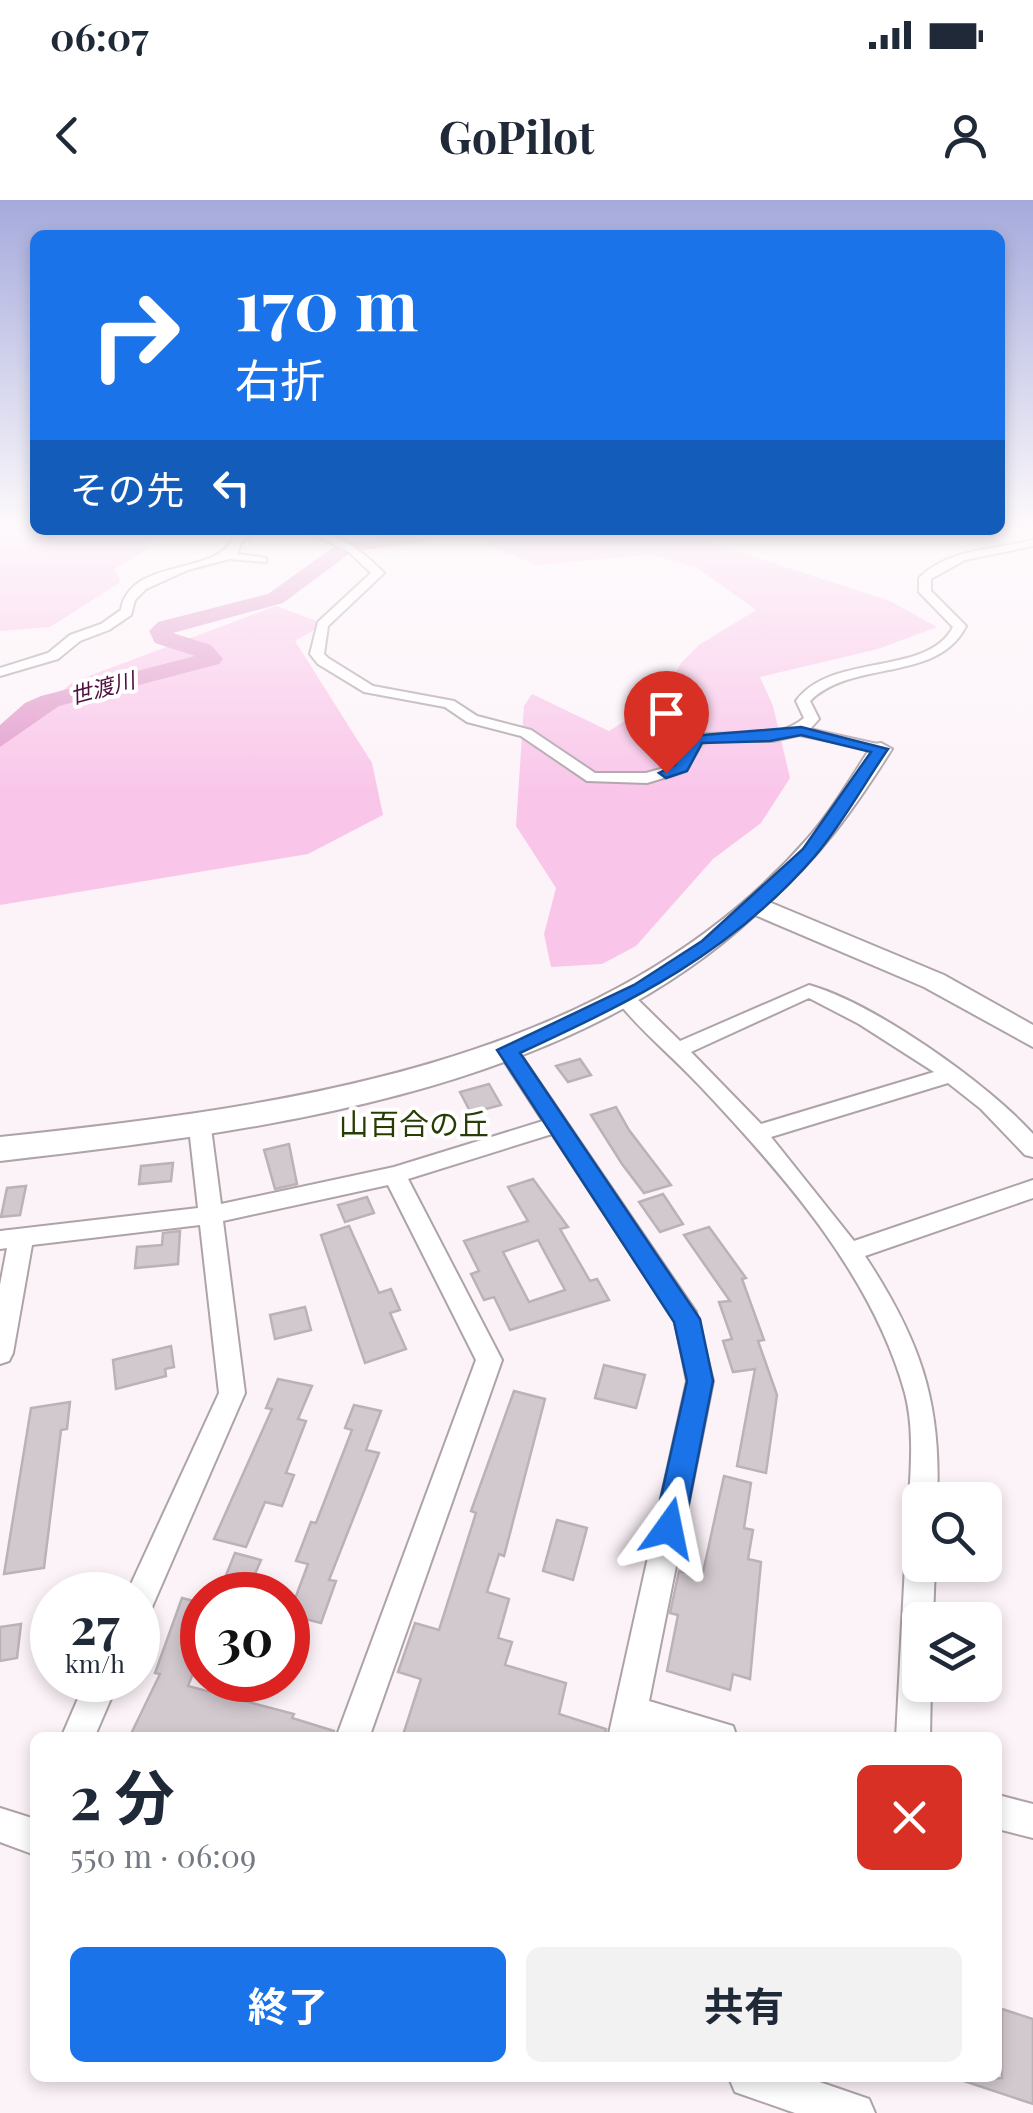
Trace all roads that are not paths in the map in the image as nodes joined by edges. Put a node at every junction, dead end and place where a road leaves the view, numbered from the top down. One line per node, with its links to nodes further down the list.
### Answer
1 (117, 618): 4 (street)
2 (329, 618): 5 (street)
3 (952, 618): 5 (street)
4 (0, 672)
5 (801, 731): 6 (street)
6 (881, 749): 7 (street)
7 (753, 905): 8 (street); 9 (street)
8 (624, 997): 10 (street); 11 (street)
9 (1033, 1037)
10 (507, 1050): 13 (street); 14 (street)
11 (678, 1050): 12 (street); 15 (street)
12 (949, 1076): 15 (street); 17 (street)
13 (556, 1125): 18 (street); 28 (street)
14 (200, 1128): 16 (street); 20 (street)
15 (754, 1134): 22 (street)
16 (0, 1149)
17 (1033, 1149)
18 (394, 1175): 20 (street); 30 (street)
19 (1033, 1189): 22 (street)
20 (211, 1215): 21 (street); 25 (street)
21 (10, 1239): 23 (street)
22 (849, 1252): 24 (street)
23 (0, 1353)
24 (924, 1482)
25 (152, 1572)
26 (919, 1582): 32 (street)
27 (93, 1702): 29 (street)
28 (627, 1725): 31 (street)
29 (80, 1732)
30 (354, 1732)
31 (678, 1732)
32 (912, 1732)
33 (1002, 1813): 34 (street)
34 (1033, 1820)
35 (762, 2082): 36 (street)
36 (855, 2113)

